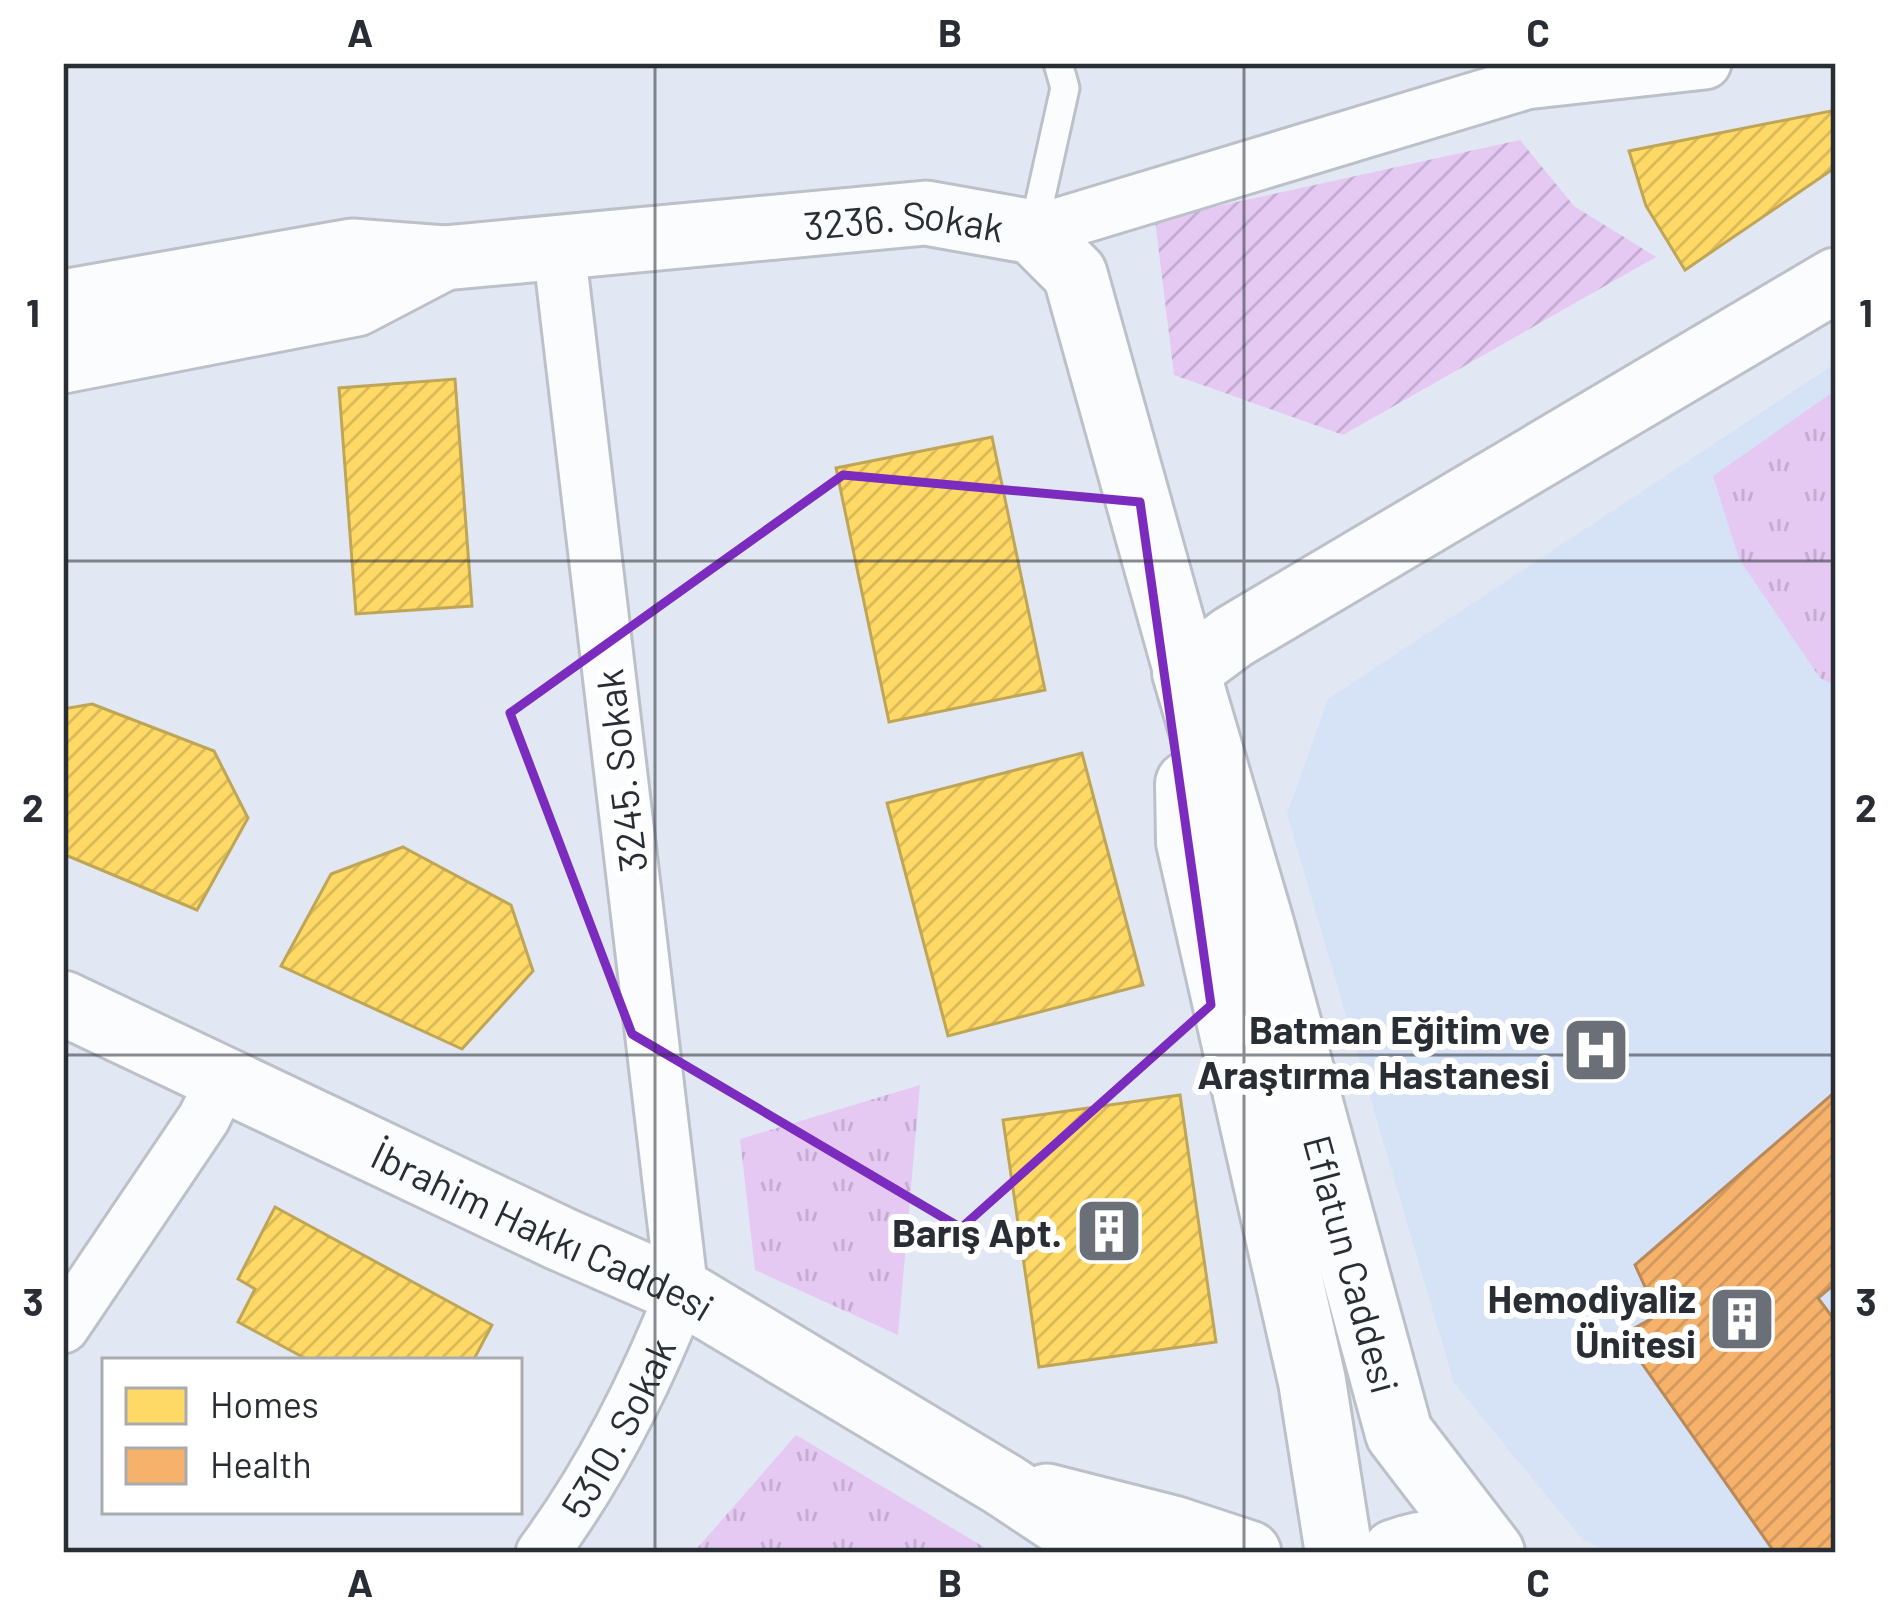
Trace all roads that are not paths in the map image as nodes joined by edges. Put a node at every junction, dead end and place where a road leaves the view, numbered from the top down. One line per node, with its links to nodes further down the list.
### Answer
1 (1058, 63): 3 (lane)
2 (1705, 63): 3 (street)
3 (1033, 232): 4 (street, 3236. Sokak); 9 (street, 3236. Sokak)
4 (559, 250): 5 (street, 3236. Sokak); 12 (street, 3245. Sokak)
5 (444, 258): 7 (street, 3236. Sokak); 8 (street, 3236. Sokak)
6 (1836, 280): 9 (street)
7 (63, 302)
8 (63, 361)
9 (1186, 672): 18 (main road, Eflatun Caddesi); 21 (main road, Eflatun Caddesi)
10 (63, 1004): 11 (street, İbrahim Hakkı Caddesi)
11 (224, 1079): 12 (street, İbrahim Hakkı Caddesi); 13 (street)
12 (682, 1292): 14 (street, İbrahim Hakkı Caddesi); 15 (street, 5310. Sokak)
13 (63, 1327)
14 (1004, 1485): 16 (street); 17 (street)
15 (563, 1543)
16 (1106, 1553)
17 (1249, 1553)
18 (1339, 1553)
19 (1395, 1553): 20 (main road)
20 (1480, 1553)
21 (1491, 1553)

